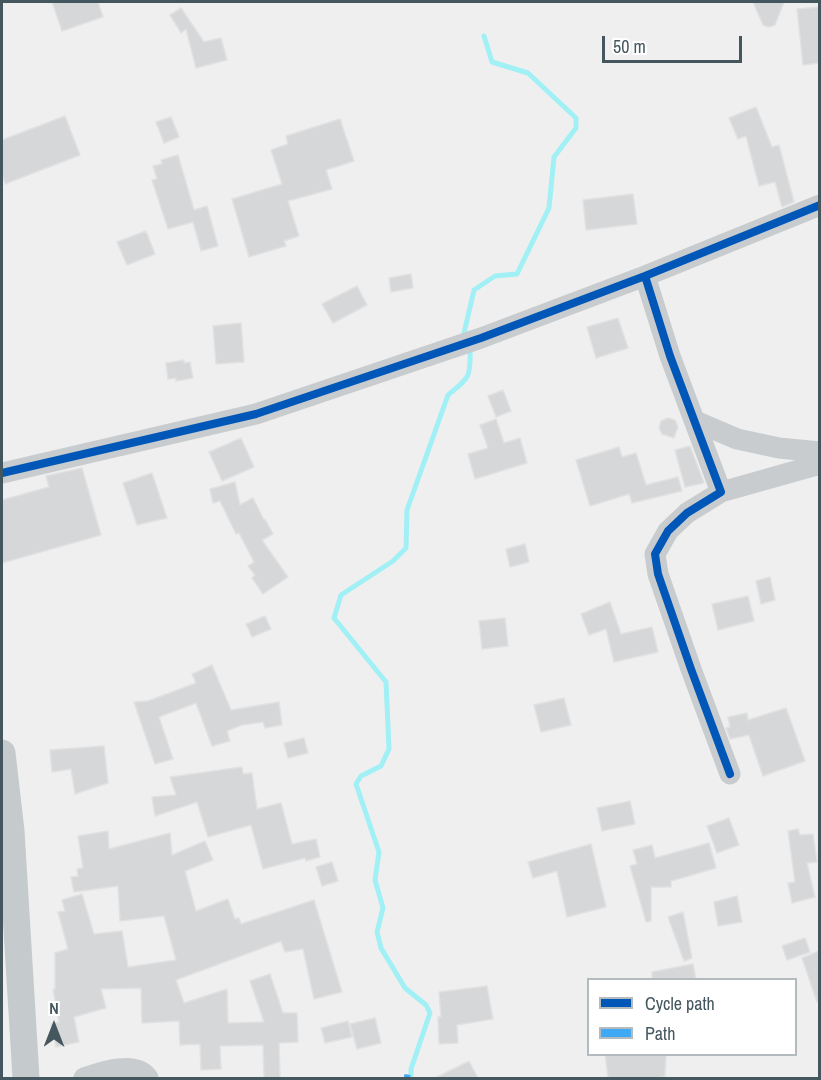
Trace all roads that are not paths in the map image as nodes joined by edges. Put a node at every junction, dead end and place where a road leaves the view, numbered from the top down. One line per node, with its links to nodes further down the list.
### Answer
1 (819, 205): 2 (street)
2 (645, 276): 3 (street); 6 (street)
3 (695, 421): 4 (street); 7 (street)
4 (819, 452)
5 (819, 464): 7 (street)
6 (2, 473)
7 (721, 492): 9 (street)
8 (2, 753): 10 (main road)
9 (730, 774)
10 (10, 949): 11 (main road)
11 (26, 1078)
12 (84, 1078): 13 (street)
13 (148, 1078)

